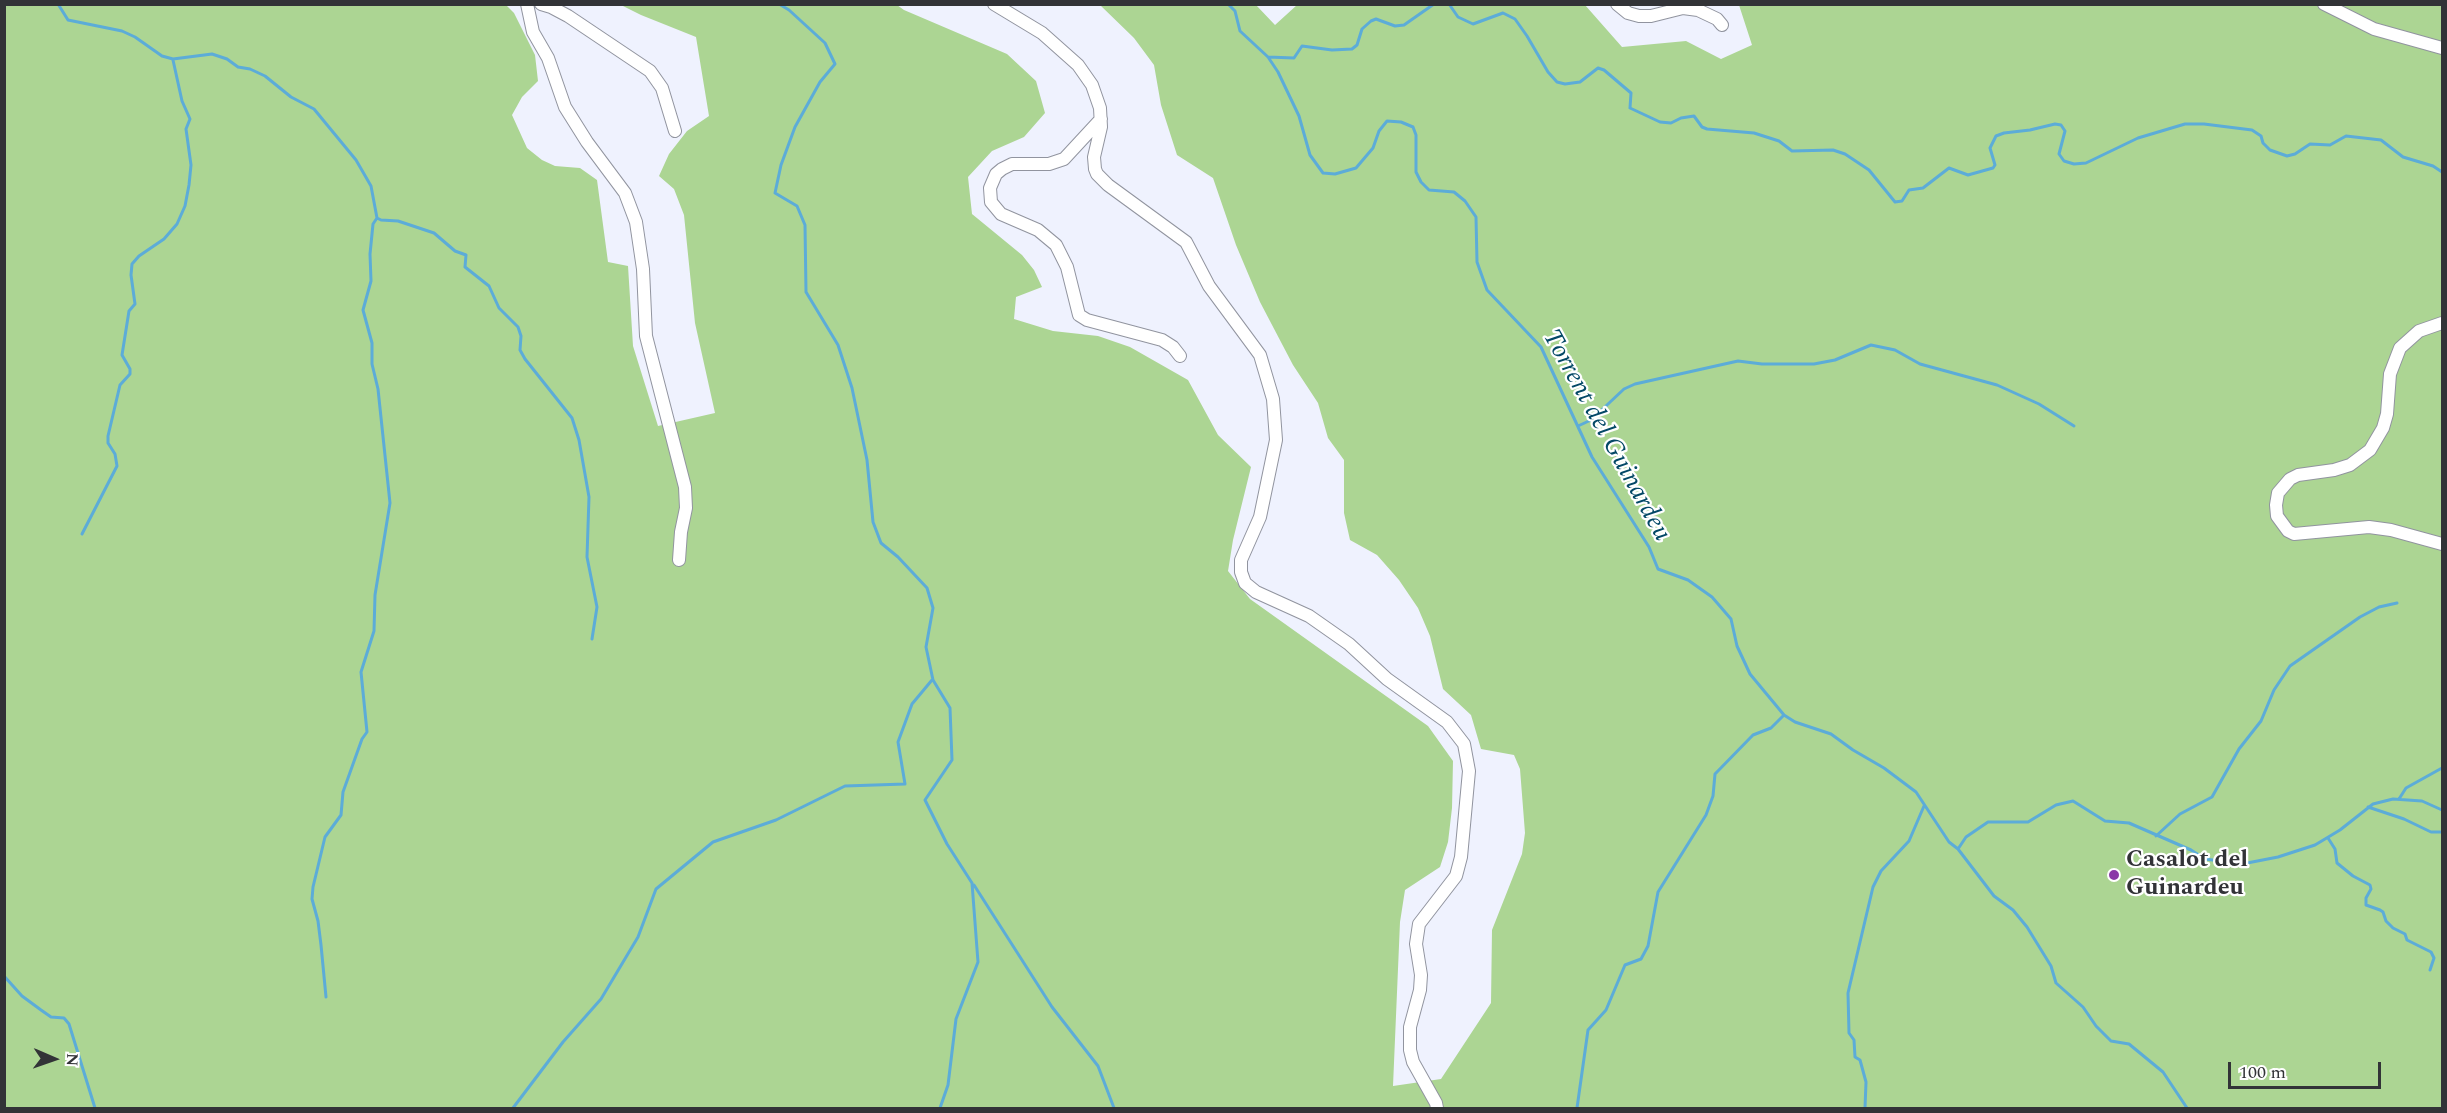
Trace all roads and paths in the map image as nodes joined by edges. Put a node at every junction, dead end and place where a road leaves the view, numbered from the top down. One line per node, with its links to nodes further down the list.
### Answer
1 (527, 4): 13 (street)
2 (541, 4): 9 (street)
3 (994, 4): 8 (street)
4 (1617, 4): 6 (street)
5 (2324, 4): 7 (street)
6 (1722, 24)
7 (2442, 48)
8 (1101, 119): 11 (street); 14 (street)
9 (675, 131)
10 (2442, 322): 12 (street)
11 (1180, 356)
12 (2442, 544)
13 (679, 560)
14 (1437, 1108)

